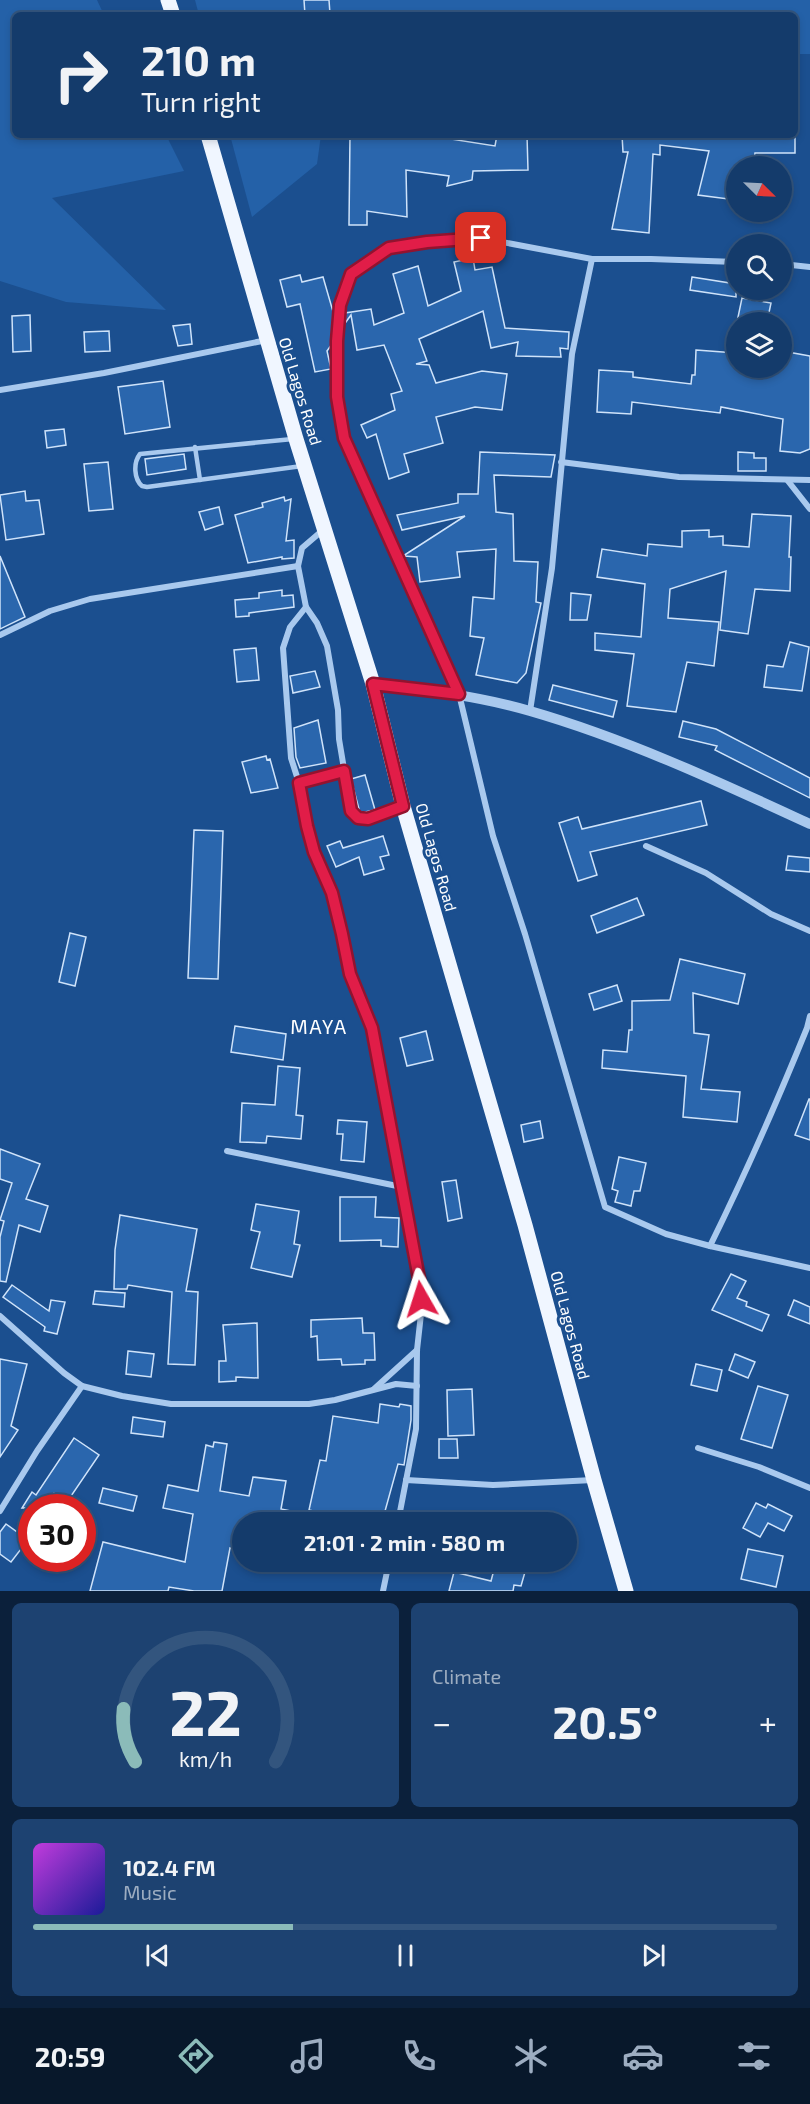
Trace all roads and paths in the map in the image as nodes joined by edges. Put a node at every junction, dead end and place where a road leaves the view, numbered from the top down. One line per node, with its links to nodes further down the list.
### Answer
1 (209, 138): 6 (main road, Old Lagos Road)
2 (592, 259): 3 (street); 10 (street); 21 (street)
3 (726, 262)
4 (792, 265): 5 (street)
5 (810, 267)
6 (267, 340): 7 (street); 8 (main road, Old Lagos Road)
7 (0, 390)
8 (296, 439): 9 (lane); 11 (main road, Old Lagos Road)
9 (195, 447): 12 (lane); 12 (lane)
10 (561, 462): 14 (street); 22 (street)
11 (305, 465): 12 (lane); 16 (main road, Old Lagos Road)
12 (200, 480)
13 (810, 480): 14 (street)
14 (788, 481): 15 (street)
15 (810, 509)
16 (325, 529): 17 (street); 20 (main road, Old Lagos Road)
17 (298, 566): 18 (street); 19 (street)
18 (306, 607): 23 (street); 24 (street)
19 (0, 635)
20 (373, 684): 21 (street); 25 (main road, Old Lagos Road)
21 (459, 694): 22 (street); 33 (street)
22 (530, 711): 26 (street)
23 (344, 771): 24 (street); 25 (street)
24 (299, 783): 32 (street)
25 (403, 806): 42 (main road, Old Lagos Road)
26 (810, 824)
27 (646, 846): 28 (street)
28 (810, 931)
29 (810, 1016): 30 (street)
30 (808, 1029): 33 (street)
31 (227, 1151): 32 (street)
32 (402, 1187): 36 (street)
33 (710, 1246): 34 (street)
34 (810, 1268)
35 (0, 1316): 37 (street)
36 (417, 1350): 38 (street); 39 (street)
37 (82, 1386): 39 (street); 44 (street)
38 (417, 1386): 39 (street); 41 (street)
39 (374, 1389)
40 (698, 1448): 43 (street)
41 (406, 1480): 42 (street); 45 (street)
42 (594, 1480): 48 (main road, Old Lagos Road)
43 (810, 1488)
44 (0, 1511)
45 (400, 1512)
46 (387, 1572): 47 (street)
47 (383, 1591)
48 (626, 1591)

